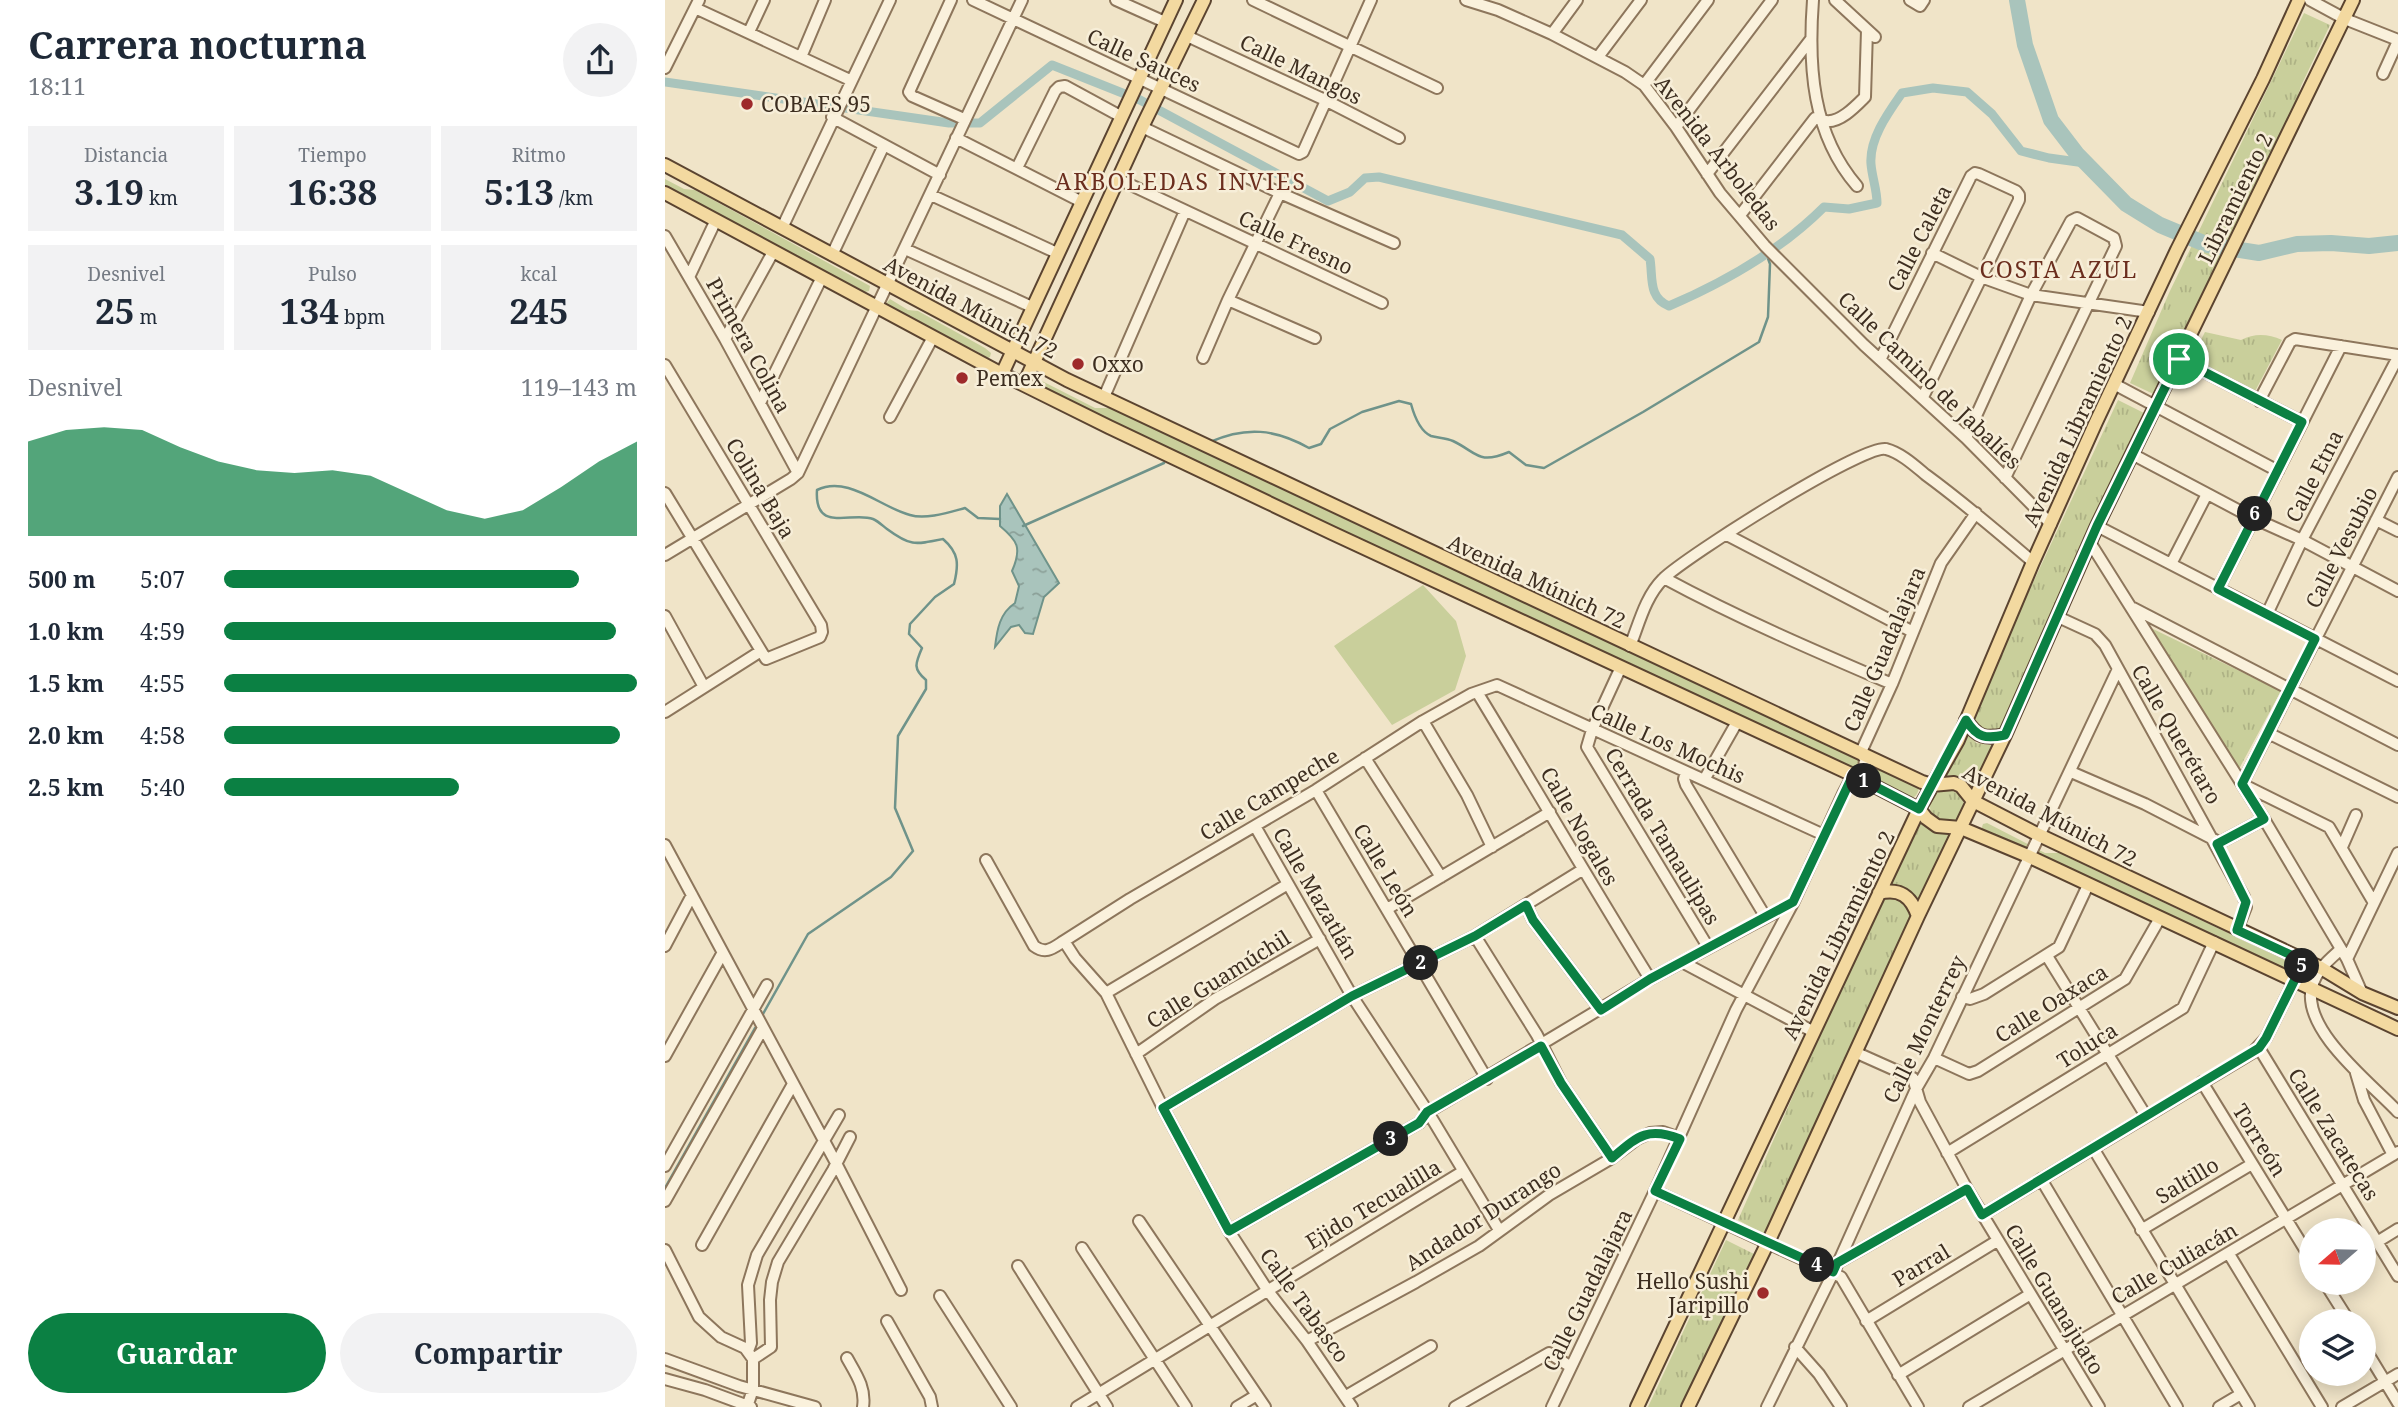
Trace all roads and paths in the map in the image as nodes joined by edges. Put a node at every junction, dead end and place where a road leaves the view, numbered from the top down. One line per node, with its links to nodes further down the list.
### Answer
1 (764, 0): 28 (street)
2 (825, 0): 34 (street)
3 (890, 0): 38 (street)
4 (951, 0): 47 (street)
5 (973, 0): 26 (street, Calle Sauces)
6 (1022, 0): 26 (street)
7 (1116, 0): 27 (street)
8 (1176, 0): 27 (main road)
9 (1204, 0): 30 (main road)
10 (1253, 0): 33 (street)
11 (1371, 0): 33 (street)
12 (1466, 0): 24 (street, Avenida Arboledas)
13 (1506, 0): 24 (street)
14 (1577, 0): 29 (street)
15 (1641, 0): 35 (street)
16 (1708, 0): 40 (street)
17 (1772, 0): 49 (street)
18 (1813, 0): 31 (street)
19 (1835, 0): 46 (street)
20 (2299, 0): 70 (main road, Libramiento 2)
21 (2310, 0): 25 (street)
22 (2353, 0): 25 (main road, Libramiento 2)
23 (697, 4): 28 (street); 36 (street)
24 (1498, 10): 29 (street, Avenida Arboledas)
25 (2345, 19): 32 (street); 95 (main road, Libramiento 2)
26 (1014, 20): 39 (street, Calle Sauces); 47 (street)
27 (1165, 22): 39 (main road)
28 (749, 32): 34 (street)
29 (1552, 34): 35 (street, Avenida Arboledas)
30 (1187, 36): 42 (street, Calle Mangos); 43 (main road)
31 (1811, 39): 46 (street); 54 (street)
32 (2398, 40): 37 (street)
33 (1350, 46): 41 (street); 42 (street)
34 (801, 57): 38 (street)
35 (1598, 57): 40 (street, Avenida Arboledas)
36 (665, 68)
37 (2383, 74)
38 (850, 80): 44 (street)
39 (1137, 84): 43 (street, Calle Sauces); 45 (main road)
40 (1644, 85): 49 (street, Avenida Arboledas)
41 (1437, 88)
42 (1325, 100): 43 (street, Calle Sauces); 50 (street, Calle Mangos)
43 (1155, 101): 48 (main road)
44 (835, 111): 51 (street); 65 (street)
45 (1122, 117): 53 (street); 61 (main road)
46 (1821, 119): 57 (street); 63 (street)
47 (961, 127): 53 (street); 55 (street)
48 (1142, 127): 56 (main road); 59 (street)
49 (1676, 127): 54 (street, Avenida Arboledas)
50 (1399, 138)
51 (884, 145): 55 (street); 74 (street)
52 (666, 166): 65 (main road, Avenida Múnich 72)
53 (1017, 168): 61 (street)
54 (1707, 174): 63 (street, Avenida Arboledas)
55 (940, 175): 60 (street)
56 (1118, 179): 62 (street, Calle Fresno); 96 (main road)
57 (1857, 186)
58 (665, 193): 64 (main road, Avenida Múnich 72)
59 (1280, 193): 67 (street); 68 (street)
60 (931, 195): 69 (street); 72 (street)
61 (1082, 202): 72 (main road)
62 (1185, 211): 68 (street, Calle Fresno); 101 (street)
63 (1741, 214): 75 (street, Avenida Arboledas)
64 (715, 222): 71 (main road, Avenida Múnich 72); 76 (street)
65 (782, 228): 74 (main road, Avenida Múnich 72)
66 (665, 236): 76 (street, Primera Colina)
67 (1394, 243)
68 (1255, 244): 81 (street); 83 (street, Calle Fresno)
69 (905, 249): 79 (street); 85 (street)
70 (2177, 250): 86 (main road, Avenida Libramiento 2)
71 (773, 251): 77 (main road, Avenida Múnich 72); 89 (street)
72 (1057, 253): 85 (main road)
73 (1933, 253): 78 (street); 78 (street, Calle Caleta); 94 (street, Calle Caleta)
74 (832, 255): 79 (main road, Avenida Múnich 72)
75 (1783, 264): 94 (street, Calle Camino de Jabalíes)
76 (689, 277): 89 (street, Primera Colina)
77 (822, 277): 84 (main road, Avenida Múnich 72); 104 (street)
78 (1981, 277): 80 (street); 102 (street)
79 (887, 285): 84 (street); 91 (main road, Avenida Múnich 72)
80 (2031, 295): 82 (street); 82 (street); 108 (street)
81 (1227, 300): 88 (street); 93 (street)
82 (2088, 302): 86 (street); 116 (street)
83 (1382, 303)
84 (876, 306): 87 (main road, Avenida Múnich 72); 113 (street)
85 (1032, 307): 91 (main road)
86 (2149, 312): 100 (main road, Avenida Libramiento 2)
87 (933, 337): 98 (main road, Avenida Múnich 72); 106 (street)
88 (1315, 338)
89 (725, 340): 104 (street, Primera Colina)
90 (2341, 346): 92 (street); 103 (street); 107 (street)
91 (1011, 351): 96 (main road, Avenida Múnich 72); 98 (main road)
92 (2398, 356): 128 (street, Calle Etna)
93 (1203, 358)
94 (1881, 358): 102 (street, Calle Camino de Jabalíes)
95 (2179, 359): 103 (street); 105 (main road, Libramiento 2)
96 (1035, 364): 99 (main road); 101 (main road, Avenida Múnich 72)
97 (665, 365): 119 (street, Colina Baja)
98 (1002, 374): 99 (main road, Avenida Múnich 72)
99 (1024, 384): 114 (main road, Avenida Múnich 72)
100 (2114, 384): 105 (street); 123 (main road, Avenida Libramiento 2)
101 (1104, 397): 109 (main road, Avenida Múnich 72)
102 (1923, 397): 108 (street, Calle Camino de Jabalíes)
103 (2259, 401): 107 (street)
104 (759, 403): 113 (street, Primera Colina)
105 (2155, 410): 110 (main road); 112 (street)
106 (890, 417)
107 (2302, 422): 112 (street)
108 (1966, 438): 116 (street, Calle Camino de Jabalíes)
109 (1211, 447): 111 (main road, Avenida Múnich 72); 114 (main road)
110 (2132, 454): 118 (street); 124 (main road)
111 (1241, 463): 114 (main road); 143 (main road, Avenida Múnich 72)
112 (2277, 471): 121 (street)
113 (798, 473): 119 (street)
114 (1207, 474): 145 (main road, Avenida Múnich 72)
115 (2398, 477): 122 (street, Calle Vesubio)
116 (2005, 478): 123 (street, Calle Camino de Jabalíes)
117 (665, 493): 127 (street)
118 (2207, 494): 121 (street); 132 (street)
119 (748, 504): 127 (street); 144 (street, Colina Baja)
120 (1976, 513): 126 (street); 131 (street); 141 (street, Calle Guadalajara)
121 (2253, 518): 128 (street); 135 (street)
122 (2376, 520): 125 (street); 133 (street, Calle Vesubio)
123 (2051, 524): 131 (main road, Avenida Libramiento 2)
124 (2097, 526): 129 (main road); 132 (street)
125 (2398, 531)
126 (1727, 535): 134 (street); 141 (street)
127 (692, 538): 130 (street); 144 (street)
128 (2302, 540): 133 (street); 138 (street, Calle Etna)
129 (2091, 544): 137 (street); 140 (main road)
130 (665, 555)
131 (2033, 562): 154 (main road, Avenida Libramiento 2)
132 (2171, 564): 135 (street)
133 (2352, 565): 136 (street); 142 (street, Calle Vesubio)
134 (1664, 578): 143 (street); 148 (street)
135 (2218, 589): 138 (street)
136 (2398, 591)
137 (2131, 607): 151 (street); 167 (street)
138 (2267, 614): 142 (street)
139 (665, 616): 150 (street)
140 (2058, 617): 146 (street, Calle Querétaro); 159 (main road)
141 (1913, 632): 148 (street, Calle Guadalajara)
142 (2315, 639): 147 (street); 151 (street, Calle Vesubio)
143 (1630, 646): 161 (main road, Avenida Múnich 72)
144 (764, 655): 150 (street)
145 (1621, 667): 156 (main road, Avenida Múnich 72); 157 (street, Cerrada Tamaulipas)
146 (2118, 669): 164 (street, Calle Monterrey); 180 (street, Calle Querétaro)
147 (2398, 681)
148 (1892, 684): 161 (street, Calle Guadalajara)
149 (1497, 685): 152 (street, Calle Campeche); 157 (street, Calle Los Mochis)
150 (704, 687): 153 (street)
151 (2291, 688): 158 (street, Calle Vesubio); 160 (street)
152 (1477, 692): 155 (street, Calle Campeche); 173 (street, Calle Nogales)
153 (665, 712)
154 (1966, 720): 159 (main road); 168 (main road, Avenida Libramiento 2)
155 (1423, 721): 162 (street, Calle Campeche); 182 (street)
156 (1737, 722): 165 (main road, Avenida Múnich 72); 166 (street)
157 (1592, 730): 163 (street, Calle Los Mochis); 208 (street, Cerrada Tamaulipas)
158 (2268, 733): 167 (street, Calle Vesubio); 170 (street)
159 (2005, 735): 171 (main road)
160 (2398, 745)
161 (1861, 752): 165 (street, Calle Guadalajara); 168 (main road, Avenida Múnich 72)
162 (1365, 758): 169 (street, Calle Campeche); 190 (street)
163 (1686, 772): 166 (street, Calle Los Mochis); 199 (street)
164 (2071, 772): 179 (street, Calle Monterrey); 180 (street)
165 (1853, 775): 172 (main road, Avenida Múnich 72); 178 (street, Calle Guadalajara)
166 (1704, 779): 178 (street, Calle Los Mochis)
167 (2242, 784): 175 (street); 183 (street)
168 (1932, 785): 171 (main road, Avenida Múnich 72); 172 (main road, Avenida Libramiento 2)
169 (1315, 790): 176 (street, Calle Campeche); 198 (street, Calle León)
170 (2398, 797)
171 (1973, 802): 177 (main road); 179 (main road, Avenida Múnich 72)
172 (1919, 809): 177 (main road, Avenida Múnich 72); 193 (main road, Avenida Libramiento 2)
173 (1550, 812): 182 (street); 188 (street, Calle Nogales)
174 (2357, 815): 183 (street)
175 (2264, 819): 180 (street); 210 (street)
176 (1255, 826): 191 (street, Calle Mazatlán); 205 (street, Calle Campeche)
177 (1961, 828): 185 (main road, Avenida Múnich 72); 200 (main road)
178 (1824, 835): 195 (street, Calle Guadalajara)
179 (2039, 835): 185 (street, Calle Monterrey); 202 (main road, Avenida Múnich 72)
180 (2216, 842): 202 (street, Calle Querétaro)
181 (665, 845): 187 (street)
182 (1492, 847): 190 (street)
183 (2342, 847): 196 (street)
184 (2398, 853): 196 (street)
185 (2028, 856): 192 (main road, Avenida Múnich 72); 224 (street, Calle Monterrey)
186 (986, 860): 205 (street)
187 (676, 865): 189 (street); 194 (street)
188 (1582, 870): 197 (street); 216 (street, Calle Nogales)
189 (665, 871)
190 (1441, 877): 198 (street)
191 (1289, 884): 204 (street, Calle Mazatlán); 220 (street)
192 (2088, 885): 201 (main road, Avenida Múnich 72); 211 (street)
193 (1879, 893): 200 (main road); 231 (main road, Avenida Libramiento 2)
194 (692, 895): 207 (street); 209 (street)
195 (1793, 902): 199 (street); 223 (street, Calle Guadalajara)
196 (2374, 903): 210 (street)
197 (1526, 905): 203 (street); 228 (street)
198 (1387, 909): 214 (street, Calle León)
199 (1765, 916): 208 (street)
200 (1918, 916): 234 (main road)
201 (2159, 918): 206 (main road, Avenida Múnich 72); 226 (street, Calle Oaxaca)
202 (2237, 930): 212 (main road, Avenida Múnich 72)
203 (1475, 936): 214 (street); 232 (street)
204 (1321, 939): 222 (street, Calle Mazatlán); 235 (street, Calle Guamúchil)
205 (1064, 941): 220 (street, Calle Tabasco)
206 (2214, 942): 217 (main road, Avenida Múnich 72); 236 (street, Toluca)
207 (665, 946)
208 (1709, 947): 213 (street)
209 (722, 954): 227 (street); 237 (street)
210 (2344, 954): 215 (street); 221 (street)
211 (2047, 956): 224 (street); 226 (street)
212 (2304, 961): 215 (main road, Avenida Múnich 72); 217 (street)
213 (1682, 962): 216 (street); 223 (street)
214 (1419, 964): 222 (street); 240 (street, Calle León)
215 (2321, 968): 219 (street); 221 (main road, Avenida Múnich 72)
216 (1650, 979): 228 (street)
217 (2295, 980): 219 (main road, Avenida Múnich 72); 233 (street)
218 (767, 985): 227 (street)
219 (2311, 988): 230 (main road, Avenida Múnich 72); 239 (street)
220 (1106, 993): 235 (street, Calle Tabasco)
221 (2363, 993): 225 (main road, Avenida Múnich 72)
222 (1352, 996): 244 (street); 245 (street, Calle Mazatlán)
223 (1744, 996): 231 (street); 250 (street, Calle Guadalajara)
224 (1962, 997): 238 (street, Calle Monterrey)
225 (2398, 1008)
226 (2079, 1009): 236 (street); 238 (street, Calle Oaxaca)
227 (754, 1010): 229 (street); 258 (street)
228 (1601, 1010): 232 (street)
229 (763, 1028): 242 (street); 264 (street)
230 (2398, 1029)
231 (1812, 1031): 268 (main road, Avenida Libramiento 2)
232 (1541, 1046): 240 (street); 255 (street)
233 (2259, 1048): 241 (street); 261 (street, Calle Zacatecas)
234 (1857, 1053): 243 (street, Calle Guanajuato); 276 (main road)
235 (1136, 1054): 244 (street, Calle Tabasco)
236 (2107, 1055): 248 (street); 253 (street, Toluca)
237 (665, 1056)
238 (1934, 1058): 243 (street, Calle Monterrey)
239 (2356, 1073): 246 (street); 254 (street)
240 (1487, 1079): 245 (street)
241 (2202, 1082): 248 (street); 257 (street, Torreón)
242 (793, 1084): 251 (street); 277 (street)
243 (1916, 1089): 253 (street, Calle Guanajuato); 282 (street, Calle Monterrey)
244 (1163, 1108): 272 (street, Calle Tabasco)
245 (1427, 1112): 259 (street, Calle Mazatlán); 272 (street)
246 (2398, 1112)
247 (839, 1115): 251 (street)
248 (2146, 1116): 252 (street)
249 (850, 1137): 256 (street)
250 (1680, 1139): 255 (street, Andador Durango); 263 (street, Calle Guadalajara)
251 (824, 1141): 256 (street); 300 (street)
252 (2093, 1148): 260 (street); 271 (street)
253 (1947, 1153): 262 (street, Calle Guanajuato)
254 (2395, 1153): 261 (street, Calle Culiacán)
255 (1612, 1158): 270 (street, Andador Durango)
256 (837, 1163): 285 (street); 300 (street)
257 (2252, 1164): 266 (street, Torreón); 271 (street, Saltillo)
258 (665, 1166)
259 (1462, 1172): 270 (street, Calle Mazatlán); 286 (street, Ejido Tecualilla)
260 (2041, 1179): 265 (street); 289 (street)
261 (2343, 1185): 266 (street, Calle Culiacán); 275 (street, Calle Zacatecas)
262 (1967, 1189): 265 (street, Calle Guanajuato); 282 (street)
263 (1655, 1191): 268 (street); 301 (street, Calle Guadalajara)
264 (665, 1201)
265 (1982, 1215): 274 (street, Calle Guanajuato)
266 (2286, 1219): 273 (street, Torreón); 280 (street, Calle Culiacán)
267 (1139, 1221): 292 (street)
268 (1724, 1224): 276 (street); 329 (main road, Avenida Libramiento 2)
269 (2398, 1229): 275 (street)
270 (1499, 1230): 293 (street, Andador Durango)
271 (2141, 1230): 284 (street)
272 (1229, 1231): 286 (street, Calle Tabasco)
273 (2299, 1240)
274 (1997, 1241): 287 (street, Calle Guanajuato); 291 (street, Parral)
275 (2378, 1242): 283 (street, Calle Zacatecas)
276 (1767, 1243): 282 (street); 315 (main road)
277 (702, 1245)
278 (1081, 1248): 299 (street)
279 (665, 1250): 300 (street)
280 (2229, 1254): 284 (street, Calle Culiacán); 338 (street)
281 (1018, 1266): 309 (street)
282 (1835, 1267): 291 (street); 295 (street, Calle Monterrey)
283 (2398, 1276)
284 (2174, 1286): 289 (street, Calle Culiacán); 310 (street)
285 (901, 1290)
286 (1268, 1291): 292 (street, Ejido Tecualilla); 293 (street, Calle Tabasco)
287 (2029, 1295): 296 (street, Calle Guanajuato); 304 (street)
288 (940, 1296): 320 (street)
289 (2121, 1315): 296 (street, Calle Culiacán); 335 (street)
290 (887, 1321): 319 (street)
291 (1866, 1321): 304 (street)
292 (1210, 1326): 299 (street, Ejido Tecualilla); 311 (street)
293 (1307, 1341): 312 (street, Calle Tabasco)
294 (1431, 1346): 312 (street)
295 (1795, 1347): 330 (street, Calle Monterrey); 331 (street)
296 (2064, 1349): 333 (street, Calle Culiacán); 334 (street, Calle Guanajuato)
297 (847, 1358): 318 (street)
298 (665, 1359): 307 (street)
299 (1155, 1359): 309 (street, Ejido Tecualilla); 323 (street)
300 (751, 1360): 307 (street); 308 (street)
301 (1571, 1367): 327 (street); 328 (street, Calle Guadalajara)
302 (2376, 1367): 306 (street)
303 (2398, 1374): 306 (street)
304 (1898, 1375): 332 (street)
305 (665, 1379): 314 (street)
306 (2385, 1382): 313 (street); 339 (street)
307 (739, 1386): 308 (street); 314 (street)
308 (753, 1389): 316 (street); 317 (street)
309 (1098, 1393): 321 (street, Ejido Tecualilla); 322 (street)
310 (2241, 1394): 336 (street); 337 (street)
311 (1257, 1395): 324 (street); 325 (street)
312 (1346, 1396): 326 (street, Calle Tabasco)
313 (2398, 1403)
314 (730, 1404): 316 (street)
315 (1691, 1406)
316 (748, 1407)
317 (815, 1407)
318 (863, 1407)
319 (932, 1407)
320 (1011, 1407)
321 (1077, 1407)
322 (1107, 1407)
323 (1186, 1407)
324 (1237, 1407)
325 (1265, 1407)
326 (1352, 1407)
327 (1455, 1407)
328 (1552, 1407)
329 (1637, 1407)
330 (1767, 1407)
331 (1841, 1407)
332 (1918, 1407)
333 (1969, 1407)
334 (2099, 1407)
335 (2177, 1407)
336 (2220, 1407)
337 (2249, 1407)
338 (2322, 1407)
339 (2342, 1407)

